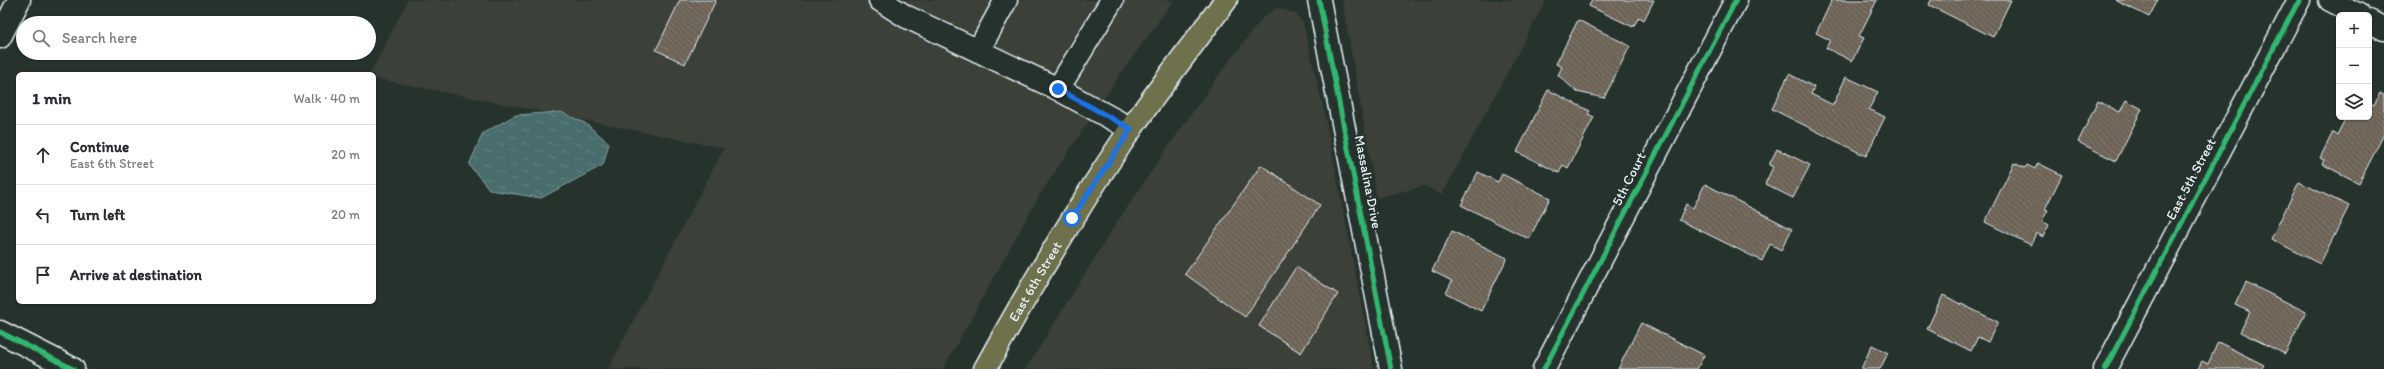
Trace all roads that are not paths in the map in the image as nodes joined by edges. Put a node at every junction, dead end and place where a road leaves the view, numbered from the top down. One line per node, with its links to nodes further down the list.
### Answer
1 (19, 0): 13 (street)
2 (880, 0): 14 (street)
3 (1006, 0): 14 (street)
4 (1112, 0): 15 (street)
5 (1226, 0): 16 (main road, East 6th Street)
6 (1319, 0): 20 (street, Massalina Drive)
7 (1736, 0): 21 (street, 5th Court)
8 (2299, 0): 22 (street, East 5th Street)
9 (2330, 0): 10 (street)
10 (2352, 12)
11 (2372, 23): 12 (street)
12 (2384, 29)
13 (0, 37)
14 (978, 51): 15 (street)
15 (1058, 89): 16 (street)
16 (1131, 129): 19 (main road, East 6th Street)
17 (0, 332): 18 (street)
18 (72, 369)
19 (985, 369)
20 (1391, 369)
21 (1544, 369)
22 (2105, 369)

